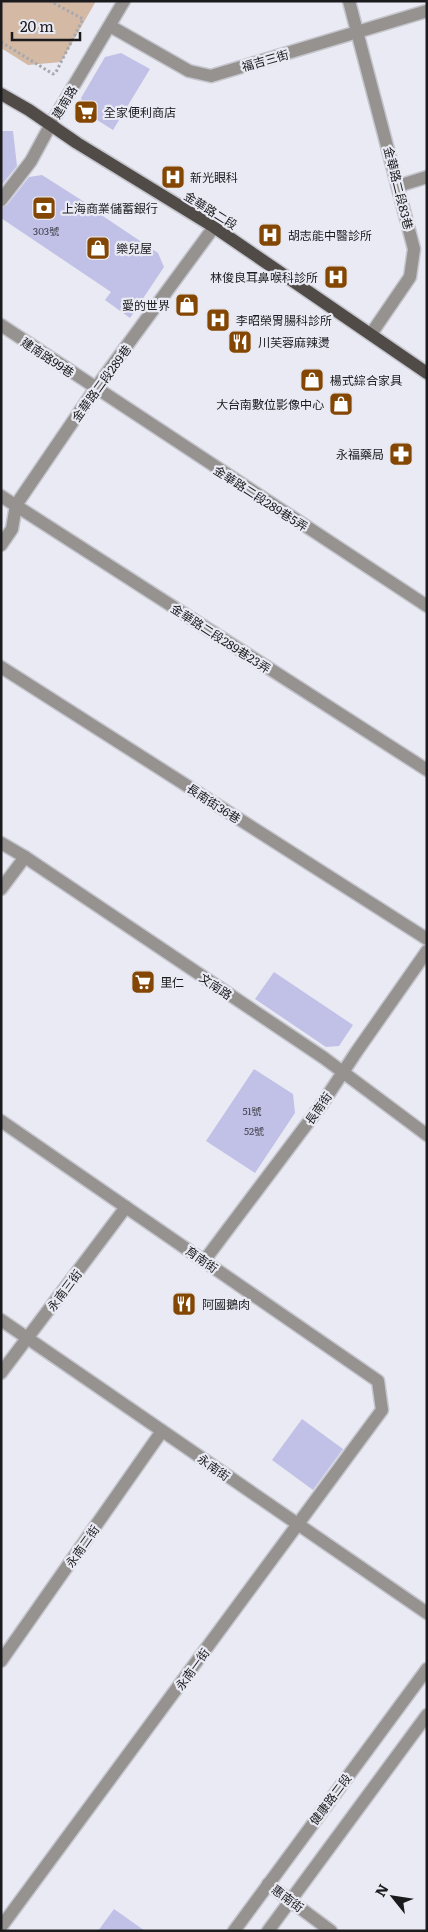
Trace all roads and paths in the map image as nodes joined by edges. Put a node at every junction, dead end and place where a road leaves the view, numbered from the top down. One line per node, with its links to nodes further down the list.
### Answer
1 (50, 1): 7 (path)
2 (124, 1): 5 (street, 建南路)
3 (349, 1): 6 (street, 金華路二段83巷)
4 (427, 11): 6 (street, 福吉三街)
5 (110, 26): 6 (street, 福吉三街); 9 (street, 建南路)
6 (358, 32): 11 (street, 金華路二段83巷)
7 (1, 42)
8 (1, 94): 9 (main road, 金華路二段)
9 (50, 124): 12 (street, 建南路); 13 (main road, 金華路二段)
10 (427, 177): 11 (street)
11 (398, 186): 15 (street, 金華路二段83巷)
12 (1, 200)
13 (214, 227): 15 (main road, 金華路二段); 17 (street, 金華路二段289巷)
14 (1, 325): 17 (street, 建南路99巷)
15 (371, 334): 16 (main road, 金華路二段)
16 (427, 373)
17 (95, 389): 19 (street, 金華路二段289巷); 21 (street, 金華路二段289巷5弄)
18 (1, 496): 19 (street, 金華路二段289巷23弄)
19 (16, 505): 20 (street, 金華路二段289巷); 23 (street, 金華路二段289巷23弄)
20 (1, 545)
21 (427, 606)
22 (1, 667): 27 (street, 長南街36巷)
23 (427, 770)
24 (1, 844): 25 (street, 文南路)
25 (25, 857): 26 (street); 29 (street, 文南路)
26 (1, 889)
27 (427, 939)
28 (427, 951): 29 (street, 長南街)
29 (342, 1073): 31 (street, 文南路); 33 (street, 長南街)
30 (1, 1121): 32 (street, 育南街)
31 (427, 1135)
32 (126, 1207): 33 (street, 育南街); 35 (street, 永南三街)
33 (204, 1261): 37 (street, 育南街)
34 (1, 1320): 35 (street, 永南街)
35 (28, 1338): 36 (street, 永南三街); 38 (street, 永南街)
36 (1, 1373)
37 (382, 1410): 39 (street, 永南一街)
38 (162, 1431): 39 (street, 永南街); 41 (street, 永南二街)
39 (298, 1524): 40 (street, 永南街); 46 (street, 永南一街)
40 (427, 1613)
41 (1, 1660)
42 (427, 1669): 44 (street, 健康路二段)
43 (427, 1715): 45 (street)
44 (268, 1884): 45 (street, 惠南街); 47 (street, 健康路二段)
45 (290, 1900): 48 (street); 49 (street, 惠南街)
46 (1, 1927)
47 (234, 1931)
48 (268, 1931)
49 (331, 1931)

